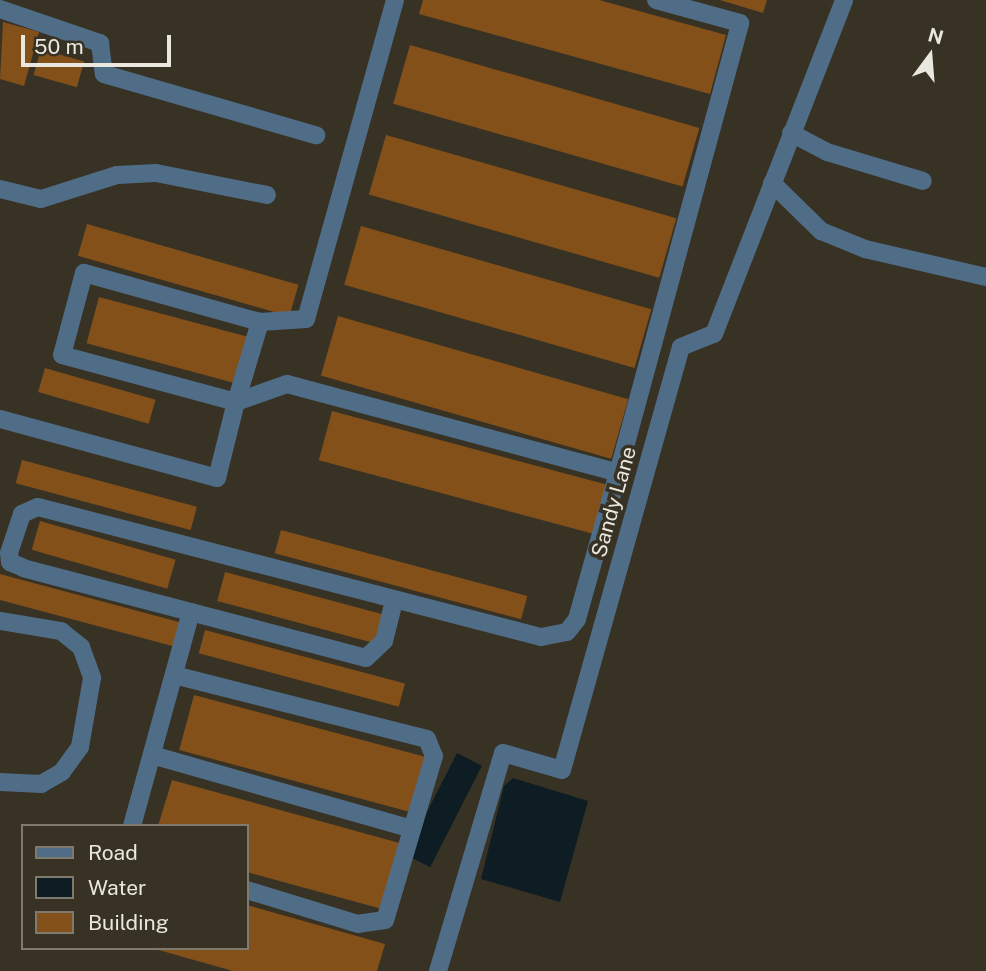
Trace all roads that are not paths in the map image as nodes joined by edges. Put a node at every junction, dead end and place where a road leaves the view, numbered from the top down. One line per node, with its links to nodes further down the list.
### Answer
1 (395, 0): 12 (street)
2 (656, 0): 15 (street)
3 (844, 0): 5 (street, Sandy Lane)
4 (0, 9): 6 (street)
5 (791, 133): 7 (street); 8 (street, Sandy Lane)
6 (316, 135)
7 (923, 181)
8 (772, 183): 11 (street); 25 (street, Sandy Lane)
9 (0, 189): 10 (street)
10 (267, 195)
11 (986, 277)
12 (260, 322): 13 (street); 13 (street)
13 (236, 402): 14 (street); 15 (street)
14 (0, 419)
15 (618, 473): 16 (street)
16 (394, 601): 17 (street); 17 (street)
17 (191, 611): 19 (street)
18 (0, 621): 21 (street)
19 (174, 675): 20 (street); 23 (street)
20 (152, 755): 22 (street); 23 (street)
21 (0, 782)
22 (133, 824)
23 (412, 829): 24 (street)
24 (248, 890)
25 (438, 971)

